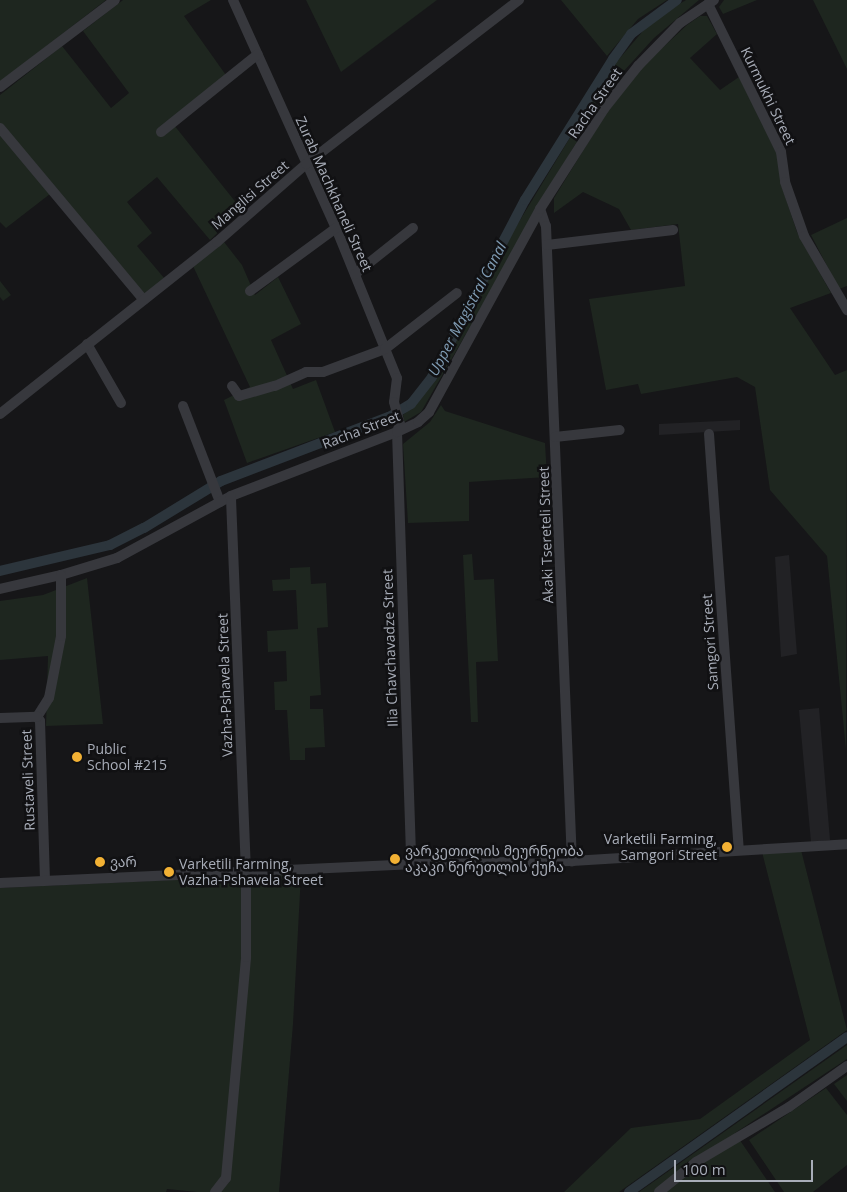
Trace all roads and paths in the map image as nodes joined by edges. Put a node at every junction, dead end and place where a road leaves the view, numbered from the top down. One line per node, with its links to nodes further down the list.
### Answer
1 (115, 0): 6 (street)
2 (233, 0): 5 (street, Zurab Machkhaneli Street)
3 (519, 0): 9 (street, Manglisi Street)
4 (711, 2): 10 (street, Racha Street); 19 (street, Kurmukhi Street)
5 (258, 54): 8 (street); 9 (street, Zurab Machkhaneli Street)
6 (0, 87)
7 (0, 128): 18 (street)
8 (160, 132)
9 (306, 164): 11 (street, Zurab Machkhaneli Street); 18 (street, Manglisi Street)
10 (540, 209): 14 (street, Akaki Tsereteli Street); 27 (street, Racha Street)
11 (336, 228): 15 (street, Zurab Machkhaneli Street); 16 (street)
12 (412, 228): 15 (street)
13 (673, 230): 14 (street)
14 (547, 245): 30 (street, Akaki Tsereteli Street)
15 (355, 274): 21 (street, Zurab Machkhaneli Street)
16 (250, 291)
17 (457, 293): 21 (street)
18 (144, 300): 20 (street, Manglisi Street)
19 (847, 310)
20 (87, 344): 24 (street); 26 (street, Manglisi Street)
21 (385, 348): 22 (street); 23 (street, Zurab Machkhaneli Street)
22 (232, 386)
23 (394, 402): 27 (street, Ilia Chavchavadze Street)
24 (121, 403)
25 (183, 406): 32 (street)
26 (0, 414)
27 (398, 428): 31 (street, Racha Street); 40 (street, Ilia Chavchavadze Street)
28 (620, 430): 30 (street)
29 (710, 434): 38 (street, Samgori Street)
30 (556, 437): 39 (street, Akaki Tsereteli Street)
31 (231, 496): 32 (street, Racha Street); 41 (street, Vazha-Pshavela Street)
32 (220, 502): 33 (street, Racha Street)
33 (61, 575): 34 (street, Racha Street); 35 (street)
34 (0, 589)
35 (37, 717): 36 (street, Rustaveli Street); 42 (street, Rustaveli Street)
36 (0, 718)
37 (847, 844): 38 (street)
38 (739, 849): 39 (street)
39 (572, 861): 40 (street)
40 (411, 864): 41 (street)
41 (246, 872): 42 (street); 45 (street, Vazha-Pshavela Street)
42 (45, 880): 43 (street)
43 (0, 883)
44 (847, 1066): 46 (street)
45 (215, 1192)
46 (659, 1192)

